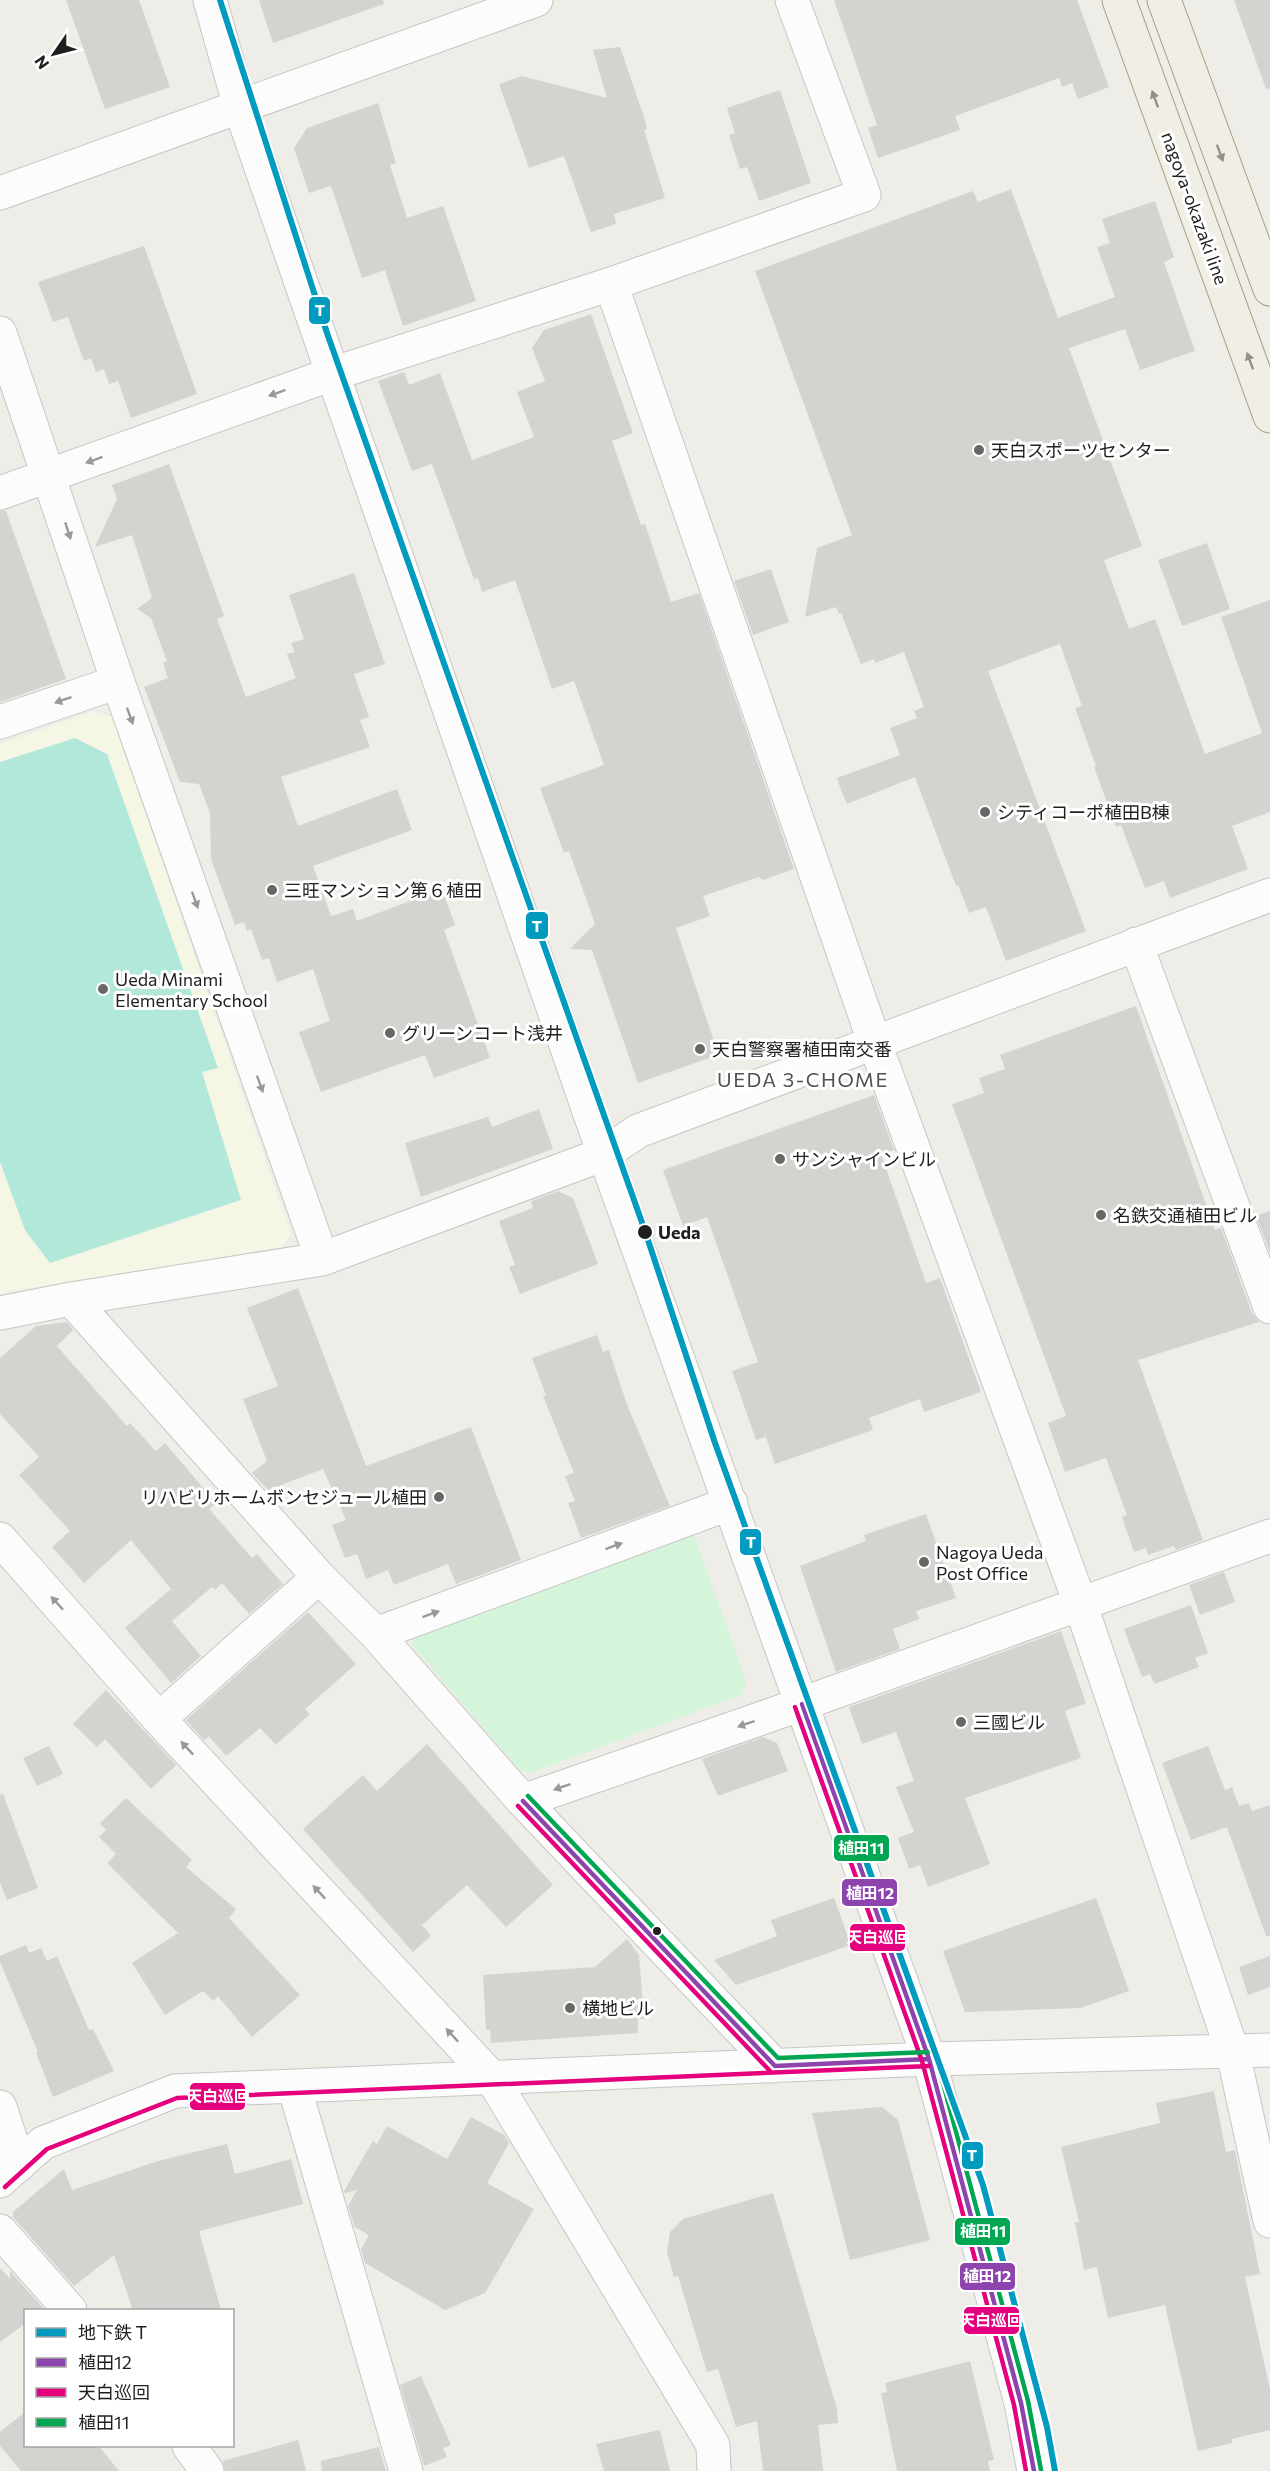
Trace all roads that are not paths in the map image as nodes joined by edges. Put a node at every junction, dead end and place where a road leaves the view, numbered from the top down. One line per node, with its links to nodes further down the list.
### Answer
1 (210, 0): 6 (street)
2 (536, 0): 6 (street)
3 (792, 0): 8 (street)
4 (1119, 0): 12 (main road, nagoya-okazaki line, one-way to 4)
5 (1164, 0): 9 (main road, one-way to 9)
6 (240, 107): 7 (street); 11 (street)
7 (0, 193)
8 (611, 284): 11 (street); 19 (street)
9 (1270, 289)
10 (0, 333): 13 (street)
11 (333, 374): 13 (street, one-way to 13); 20 (street)
12 (1270, 416)
13 (50, 476): 14 (street); 15 (street, one-way to 15)
14 (0, 493)
15 (118, 682): 16 (street, one-way to 16); 21 (street, one-way to 21)
16 (0, 722)
17 (1270, 894): 18 (street)
18 (1136, 945): 19 (street); 23 (street)
19 (874, 1041): 20 (street); 29 (street)
20 (604, 1154): 21 (street); 25 (street)
21 (322, 1259): 22 (street)
22 (71, 1299): 24 (street); 28 (street)
23 (1270, 1307)
24 (0, 1313)
25 (731, 1503): 30 (street, one-way to 25); 31 (street)
26 (1270, 1536): 29 (street)
27 (0, 1539): 32 (street, one-way to 27)
28 (320, 1577): 30 (street); 32 (street)
29 (1080, 1603): 31 (street); 35 (street)
30 (376, 1634): 33 (street)
31 (802, 1704): 33 (street, one-way to 33); 36 (street)
32 (159, 1719): 38 (street, one-way to 32)
33 (523, 1801): 37 (street)
34 (1270, 2050): 35 (street)
35 (1233, 2053): 36 (street); 42 (street)
36 (929, 2059): 37 (street); 49 (street)
37 (775, 2066): 38 (street)
38 (492, 2078): 39 (street); 48 (street)
39 (294, 2086): 41 (street); 47 (street)
40 (0, 2107): 41 (street)
41 (10, 2173)
42 (1270, 2221)
43 (0, 2231): 44 (street)
44 (69, 2309)
45 (190, 2447): 46 (street)
46 (207, 2471)
47 (406, 2471)
48 (714, 2471)
49 (1035, 2471)

